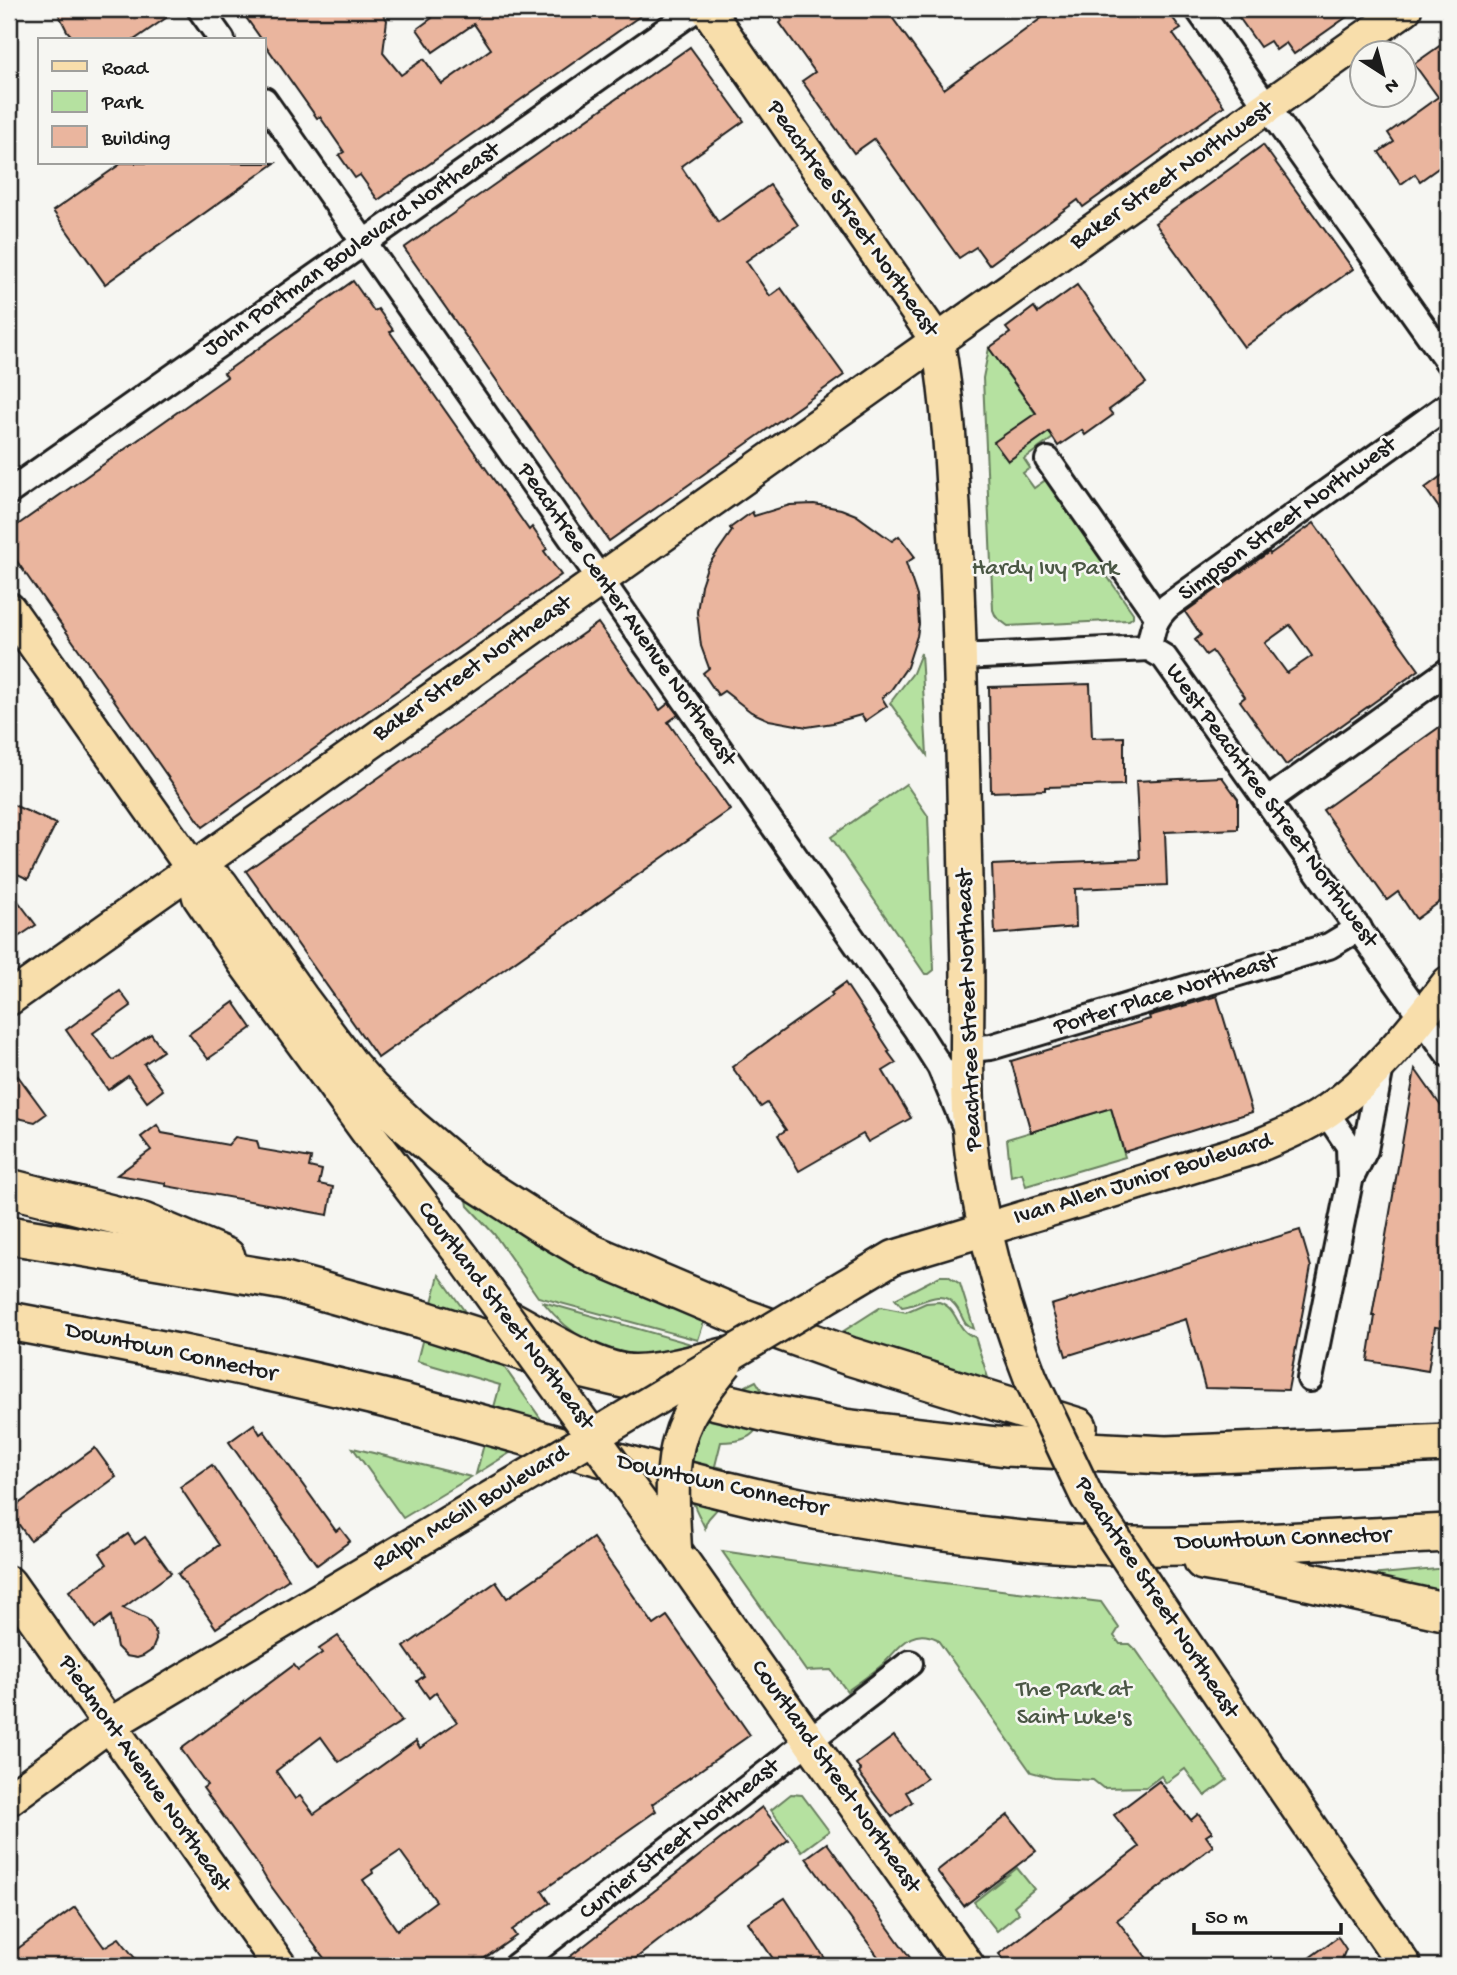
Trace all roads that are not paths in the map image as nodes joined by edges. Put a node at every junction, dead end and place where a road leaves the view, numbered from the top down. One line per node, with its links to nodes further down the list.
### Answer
1 (200, 9): 6 (street)
2 (695, 9): 9 (street, John Portman Boulevard Northeast)
3 (707, 9): 10 (main road, Peachtree Street Northeast)
4 (1198, 9): 8 (street)
5 (1405, 9): 8 (main road, Baker Street Northwest)
6 (221, 38)
7 (266, 103): 9 (street, Peachtree Center Avenue Northeast)
8 (1267, 108): 10 (main road, Baker Street Northwest); 11 (street)
9 (364, 242): 14 (street, John Portman Boulevard Northeast); 15 (street, Peachtree Center Avenue Northeast)
10 (938, 342): 15 (main road, Baker Street Northeast); 19 (main road, Peachtree Street Northeast)
11 (1448, 362)
12 (1448, 405): 17 (street, Simpson Street Northwest)
13 (1048, 460): 17 (street)
14 (9, 492)
15 (601, 579): 22 (main road, Baker Street Northeast); 31 (street, Peachtree Center Avenue Northeast)
16 (9, 609): 22 (main road, Courtland Street Northeast)
17 (1157, 616): 18 (street, Simpson Street Northwest)
18 (1149, 648): 19 (street, West Peachtree Street Northwest); 21 (street, West Peachtree Street Northwest)
19 (961, 657): 27 (main road, Peachtree Street Northeast)
20 (1448, 671): 21 (street)
21 (1268, 801): 23 (street, West Peachtree Street Northwest)
22 (192, 868): 25 (main road, Baker Street Northeast); 37 (main road, Courtland Street Northeast, bridge); 45 (highway)
23 (1359, 928): 26 (street, West Peachtree Street Northwest); 27 (street, Porter Place Northeast)
24 (1448, 982): 26 (main road, Ivan Allen Junior Boulevard)
25 (9, 999)
26 (1421, 1015): 28 (street, West Peachtree Street Northwest); 29 (main road, Ivan Allen Junior Boulevard)
27 (968, 1049): 31 (main road, Peachtree Street Northeast)
28 (1448, 1054)
29 (1382, 1061): 30 (main road, Ivan Allen Junior Boulevard); 32 (street)
30 (1326, 1112): 32 (street); 34 (main road, Ivan Allen Junior Boulevard)
31 (970, 1140): 34 (main road, Peachtree Street Northeast)
32 (1350, 1181): 42 (street)
33 (9, 1188): 36 (highway)
34 (986, 1228): 41 (main road, Ralph McGill Boulevard, bridge); 58 (main road, Peachtree Street Northeast, bridge)
35 (9, 1235): 36 (highway)
36 (285, 1281): 45 (highway)
37 (506, 1315): 41 (main road, bridge); 43 (main road, Courtland Street Northeast, bridge)
38 (9, 1321): 39 (highway, Downtown Connector)
39 (127, 1343): 40 (highway); 47 (highway, Downtown Connector)
40 (9, 1344)
41 (734, 1352): 43 (main road, Ralph McGill Boulevard, bridge); 48 (main road, bridge)
42 (1310, 1379)
43 (594, 1436): 48 (main road, Courtland Street Northeast, bridge); 52 (main road, Ralph McGill Boulevard, bridge)
44 (1448, 1443): 45 (highway)
45 (1166, 1455)
46 (1448, 1533): 47 (highway, Downtown Connector)
47 (1108, 1545): 50 (highway)
48 (675, 1550): 53 (main road, Courtland Street Northeast)
49 (9, 1583): 52 (main road, Piedmont Avenue Northeast)
50 (1448, 1612)
51 (910, 1663): 53 (street, Currier Street Northeast)
52 (109, 1725): 54 (main road, Ralph McGill Boulevard); 55 (main road, Piedmont Avenue Northeast)
53 (809, 1740): 56 (street, Currier Street Northeast); 57 (main road, Courtland Street Northeast)
54 (9, 1799)
55 (280, 1966)
56 (516, 1966)
57 (968, 1966)
58 (1405, 1966)

